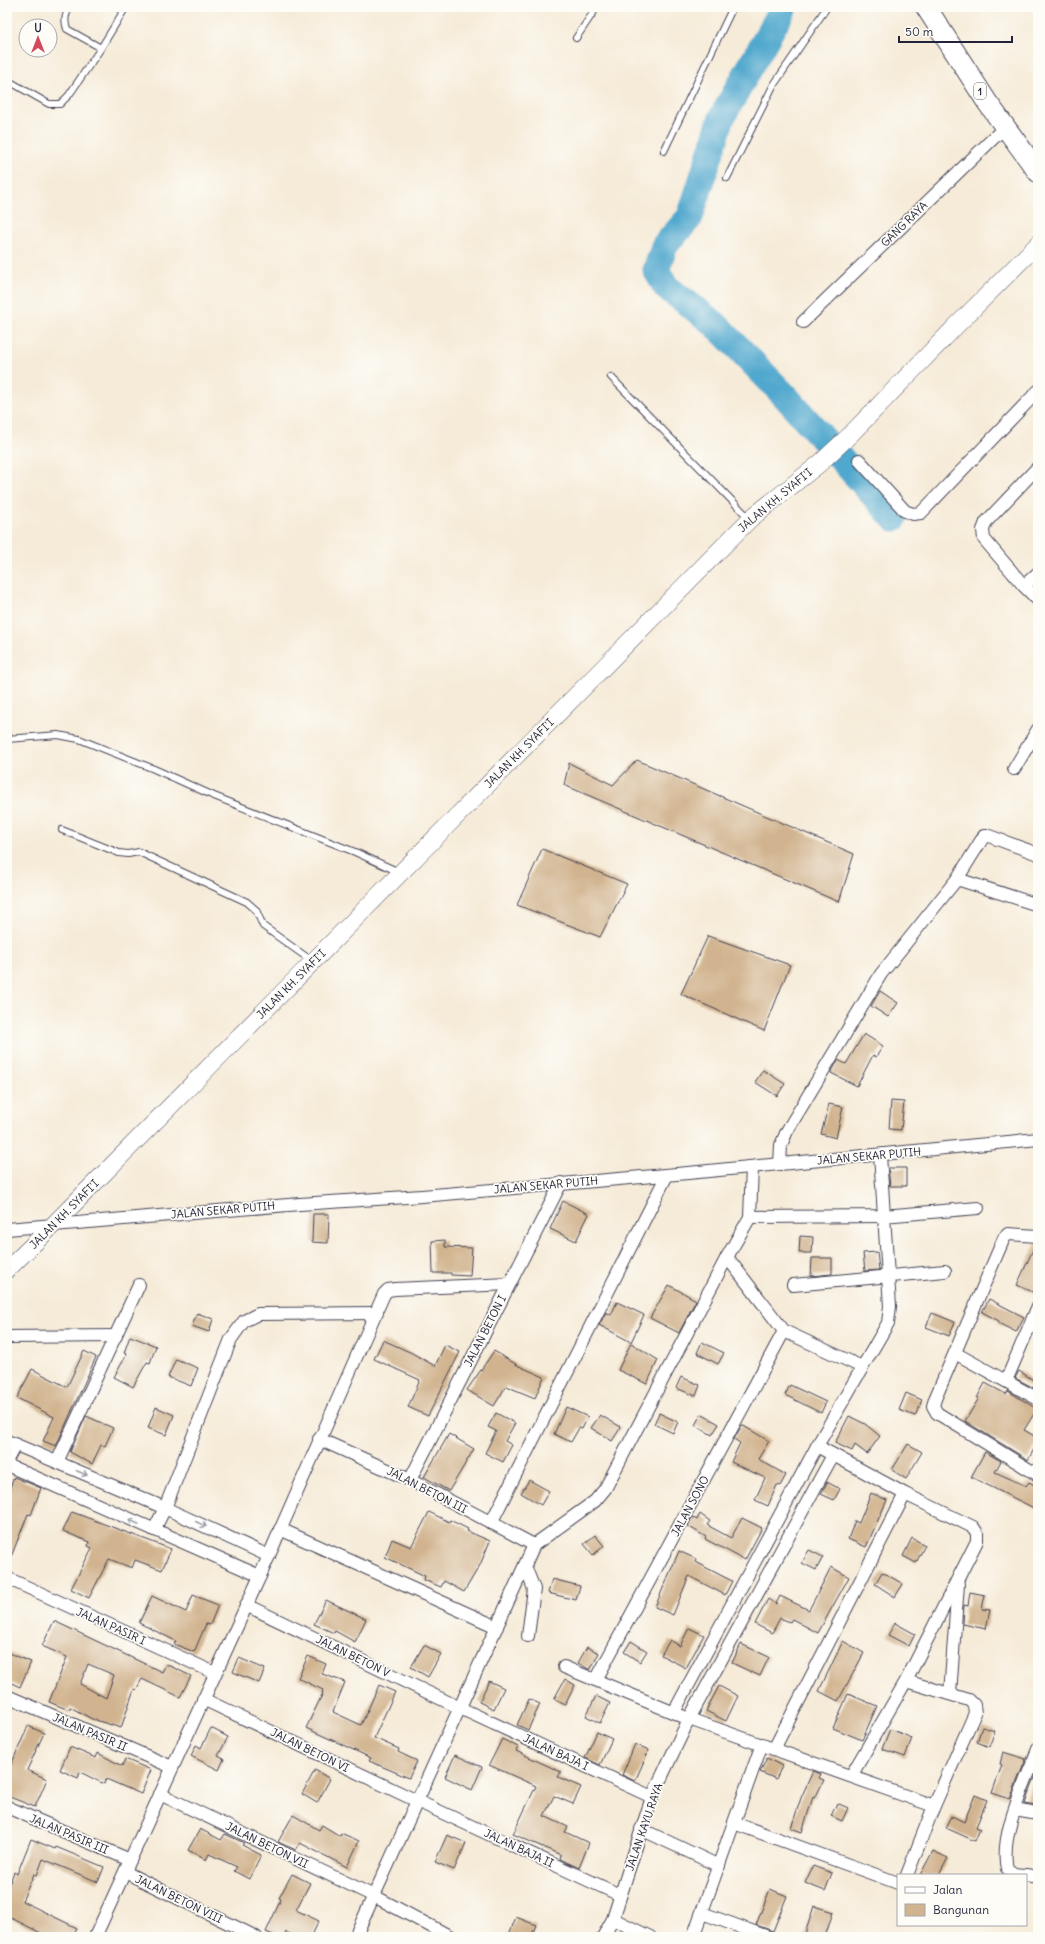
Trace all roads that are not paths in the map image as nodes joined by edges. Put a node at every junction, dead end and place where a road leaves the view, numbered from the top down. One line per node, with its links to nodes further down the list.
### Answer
1 (70, 7): 8 (lane)
2 (126, 7): 8 (lane)
3 (597, 7): 7 (lane)
4 (733, 7): 11 (lane)
5 (827, 7): 13 (lane)
6 (926, 7): 10 (highway, 1)
7 (576, 38)
8 (101, 48): 9 (lane)
9 (7, 80)
10 (1004, 127): 12 (highway, 1); 15 (street, GANG RAYA)
11 (664, 151)
12 (1038, 172)
13 (727, 178)
14 (1038, 244): 20 (main road, JALAN KH. SYAFI'I)
15 (803, 322)
16 (611, 377): 20 (lane)
17 (1036, 396): 18 (street)
18 (859, 460)
19 (1038, 467): 22 (street)
20 (750, 519): 29 (main road, JALAN KH. SYAFI'I)
21 (1038, 573): 22 (street)
22 (1024, 586): 23 (street)
23 (1038, 598)
24 (1038, 729): 26 (street)
25 (7, 739): 29 (lane)
26 (1014, 769)
27 (62, 830): 32 (lane)
28 (1038, 854): 30 (street)
29 (400, 873): 32 (main road, JALAN KH. SYAFI'I)
30 (957, 879): 31 (street); 35 (street)
31 (1038, 905)
32 (313, 962): 42 (main road, JALAN KH. SYAFI'I)
33 (1038, 1139): 34 (street, JALAN SEKAR PUTIH)
34 (880, 1155): 35 (street, JALAN SEKAR PUTIH); 40 (street)
35 (780, 1164): 36 (street, JALAN SEKAR PUTIH)
36 (752, 1167): 37 (street, JALAN SEKAR PUTIH); 41 (street)
37 (667, 1175): 38 (street, JALAN SEKAR PUTIH); 72 (street)
38 (561, 1183): 42 (street, JALAN SEKAR PUTIH); 49 (street, JALAN BETON I)
39 (978, 1208): 40 (street)
40 (883, 1216): 41 (street); 48 (street)
41 (750, 1217): 45 (street)
42 (53, 1225): 43 (street, JALAN SEKAR PUTIH); 46 (main road, JALAN KH. SYAFI'I)
43 (7, 1229)
44 (1038, 1236): 57 (street)
45 (728, 1255): 54 (street); 75 (street)
46 (7, 1270)
47 (945, 1272): 48 (street)
48 (886, 1276): 51 (street); 58 (street)
49 (509, 1284): 53 (street); 69 (street, JALAN BETON I)
50 (139, 1285): 55 (street)
51 (793, 1285)
52 (1038, 1306): 59 (street)
53 (376, 1313): 61 (street); 71 (street)
54 (784, 1331): 58 (street); 86 (street, JALAN SONO)
55 (116, 1336): 56 (street); 66 (street)
56 (7, 1337)
57 (955, 1353): 59 (street); 68 (street)
58 (862, 1367): 63 (street)
59 (1006, 1381): 60 (street)
60 (1038, 1399)
61 (319, 1440): 69 (street, JALAN BETON III); 73 (street)
62 (11, 1443): 65 (street); 66 (street)
63 (817, 1446): 64 (street); 92 (street)
64 (833, 1455): 70 (street); 93 (street, JALAN KAYU RAYA)
65 (7, 1460)
66 (57, 1462): 71 (street, one-way to 71)
67 (7, 1465): 74 (street, one-way to 67)
68 (1038, 1475)
69 (410, 1480): 72 (street, JALAN BETON III)
70 (905, 1494): 80 (street); 95 (street)
71 (165, 1508): 74 (street); 76 (street, one-way to 76)
72 (491, 1523): 75 (street, JALAN BETON III)
73 (280, 1529): 76 (street); 82 (street)
74 (154, 1530): 78 (street)
75 (534, 1545): 77 (street)
76 (269, 1556): 78 (street)
77 (525, 1566): 82 (street); 83 (street)
78 (260, 1576): 81 (street)
79 (7, 1578): 85 (street, JALAN PASIR I)
80 (958, 1578): 87 (street); 88 (street)
81 (246, 1605): 85 (street); 91 (street, JALAN BETON V)
82 (497, 1627): 91 (street)
83 (528, 1636)
84 (564, 1667): 86 (street)
85 (215, 1673): 90 (street)
86 (596, 1680): 92 (street)
87 (906, 1681): 88 (street); 98 (street)
88 (950, 1694): 102 (street)
89 (7, 1696): 97 (street, JALAN PASIR II)
90 (203, 1699): 97 (street); 101 (street, JALAN BETON VI)
91 (460, 1708): 100 (street, JALAN BAJA I); 101 (street)
92 (674, 1712): 93 (street)
93 (689, 1718): 94 (street); 100 (street, JALAN KAYU RAYA)
94 (762, 1744): 95 (street); 106 (street)
95 (774, 1749): 98 (street)
96 (1038, 1751): 104 (street)
97 (172, 1767): 99 (street)
98 (851, 1776): 102 (street)
99 (160, 1794): 108 (street); 117 (street, JALAN BETON VII)
100 (652, 1797): 107 (street, JALAN KAYU RAYA)
101 (417, 1801): 116 (street, JALAN BAJA II); 117 (street)
102 (934, 1806): 111 (street)
103 (7, 1807): 108 (street, JALAN PASIR III)
104 (1016, 1810): 105 (street); 112 (street)
105 (1038, 1814)
106 (734, 1823): 109 (street); 115 (street)
107 (641, 1829): 109 (street); 116 (street, JALAN KAYU RAYA)
108 (130, 1860): 110 (street)
109 (719, 1866): 118 (street)
110 (124, 1872): 120 (street); 121 (street, JALAN BETON VIII)
111 (908, 1874)
112 (1014, 1874)
113 (1027, 1875): 114 (street)
114 (1038, 1877)
115 (897, 1883)
116 (620, 1895): 119 (street, JALAN KAYU RAYA)
117 (374, 1896): 122 (street); 123 (street, JALAN BETON VII)
118 (702, 1913): 126 (street); 127 (street)
119 (613, 1919): 124 (street, JALAN KAYU RAYA); 125 (street)
120 (95, 1937)
121 (256, 1937)
122 (355, 1937)
123 (451, 1937)
124 (603, 1937)
125 (650, 1937)
126 (693, 1937)
127 (768, 1937)

